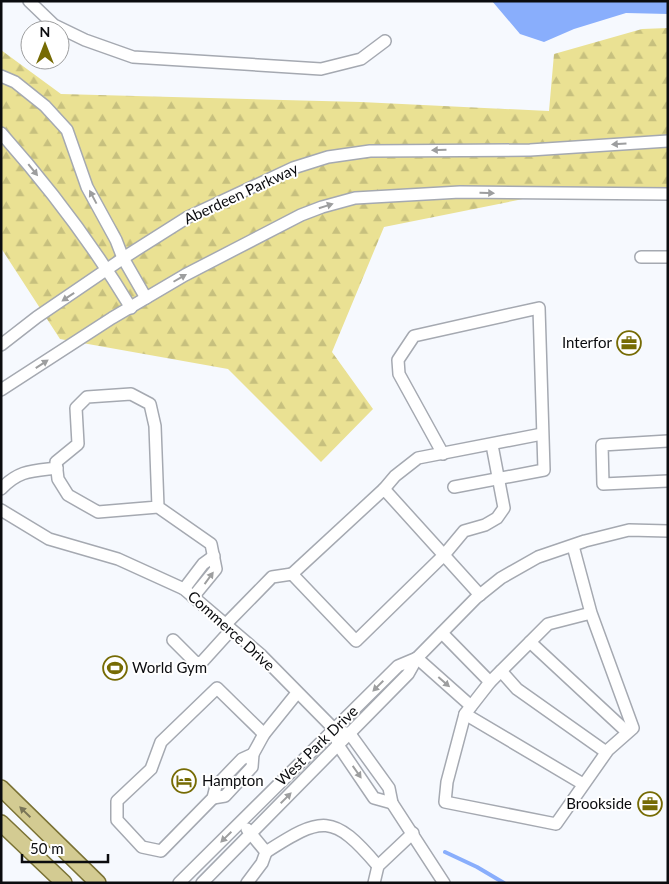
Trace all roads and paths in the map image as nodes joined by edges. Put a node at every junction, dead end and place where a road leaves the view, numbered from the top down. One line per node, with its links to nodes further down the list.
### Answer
1 (29, 1): 2 (street)
2 (385, 41)
3 (1, 76): 9 (street, one-way to 3)
4 (1, 133): 10 (street, one-way to 10)
5 (668, 141): 9 (street, Aberdeen Parkway, one-way to 9)
6 (668, 194): 11 (street, one-way to 6)
7 (641, 257): 8 (street)
8 (668, 257)
9 (123, 258): 10 (street, Aberdeen Parkway); 11 (street)
10 (108, 269): 12 (street); 13 (street, Aberdeen Parkway, one-way to 13)
11 (146, 298): 12 (street)
12 (130, 308): 14 (street, one-way to 12)
13 (1, 345)
14 (1, 390)
15 (542, 434): 17 (street); 18 (street); 20 (street)
16 (668, 441): 21 (street)
17 (492, 445): 18 (street); 20 (street)
18 (443, 454): 24 (street)
19 (56, 468): 23 (street); 25 (street); 25 (street)
20 (499, 479): 22 (street); 29 (street)
21 (668, 481)
22 (454, 487)
23 (1, 488)
24 (384, 489): 29 (street); 30 (street)
25 (158, 508): 31 (street)
26 (1, 510): 31 (street, Commerce Drive)
27 (668, 532): 28 (street, West Park Drive)
28 (573, 546): 32 (street, West Park Drive); 33 (street)
29 (444, 556): 30 (street); 32 (street)
30 (292, 574): 34 (street)
31 (189, 593): 34 (street, Commerce Drive)
32 (480, 595): 35 (street, West Park Drive)
33 (592, 613): 37 (street); 44 (street)
34 (228, 627): 36 (street); 41 (street, Commerce Drive)
35 (442, 633): 38 (street, West Park Drive); 40 (street)
36 (173, 640)
37 (530, 642): 39 (street); 44 (street)
38 (417, 658): 42 (street, one-way to 42); 43 (street, West Park Drive, one-way to 43); 46 (street, West Park Drive)
39 (501, 671): 40 (street); 48 (street)
40 (490, 682): 42 (street)
41 (297, 693): 43 (street, Commerce Drive); 45 (street)
42 (468, 710): 49 (street); 49 (street)
43 (335, 730): 46 (street, Commerce Drive); 47 (street); 52 (street, West Park Drive)
44 (627, 732): 48 (street)
45 (264, 734): 45 (street)
46 (350, 734): 47 (street, West Park Drive); 51 (street)
47 (338, 746): 51 (street, one-way to 51); 54 (street, West Park Drive, one-way to 47)
48 (606, 752): 49 (street)
49 (583, 784)
50 (1, 788): 59 (main road, one-way to 50)
51 (392, 803): 55 (street)
52 (241, 822): 54 (street); 60 (street, West Park Drive, one-way to 60)
53 (1, 823): 58 (main road)
54 (252, 833): 56 (street); 61 (street, West Park Drive)
55 (413, 833): 57 (street); 64 (street)
56 (266, 852): 57 (street); 62 (street)
57 (378, 866): 63 (street)
58 (64, 883)
59 (98, 883)
60 (179, 883)
61 (202, 883)
62 (247, 883)
63 (374, 883)
64 (444, 883)

